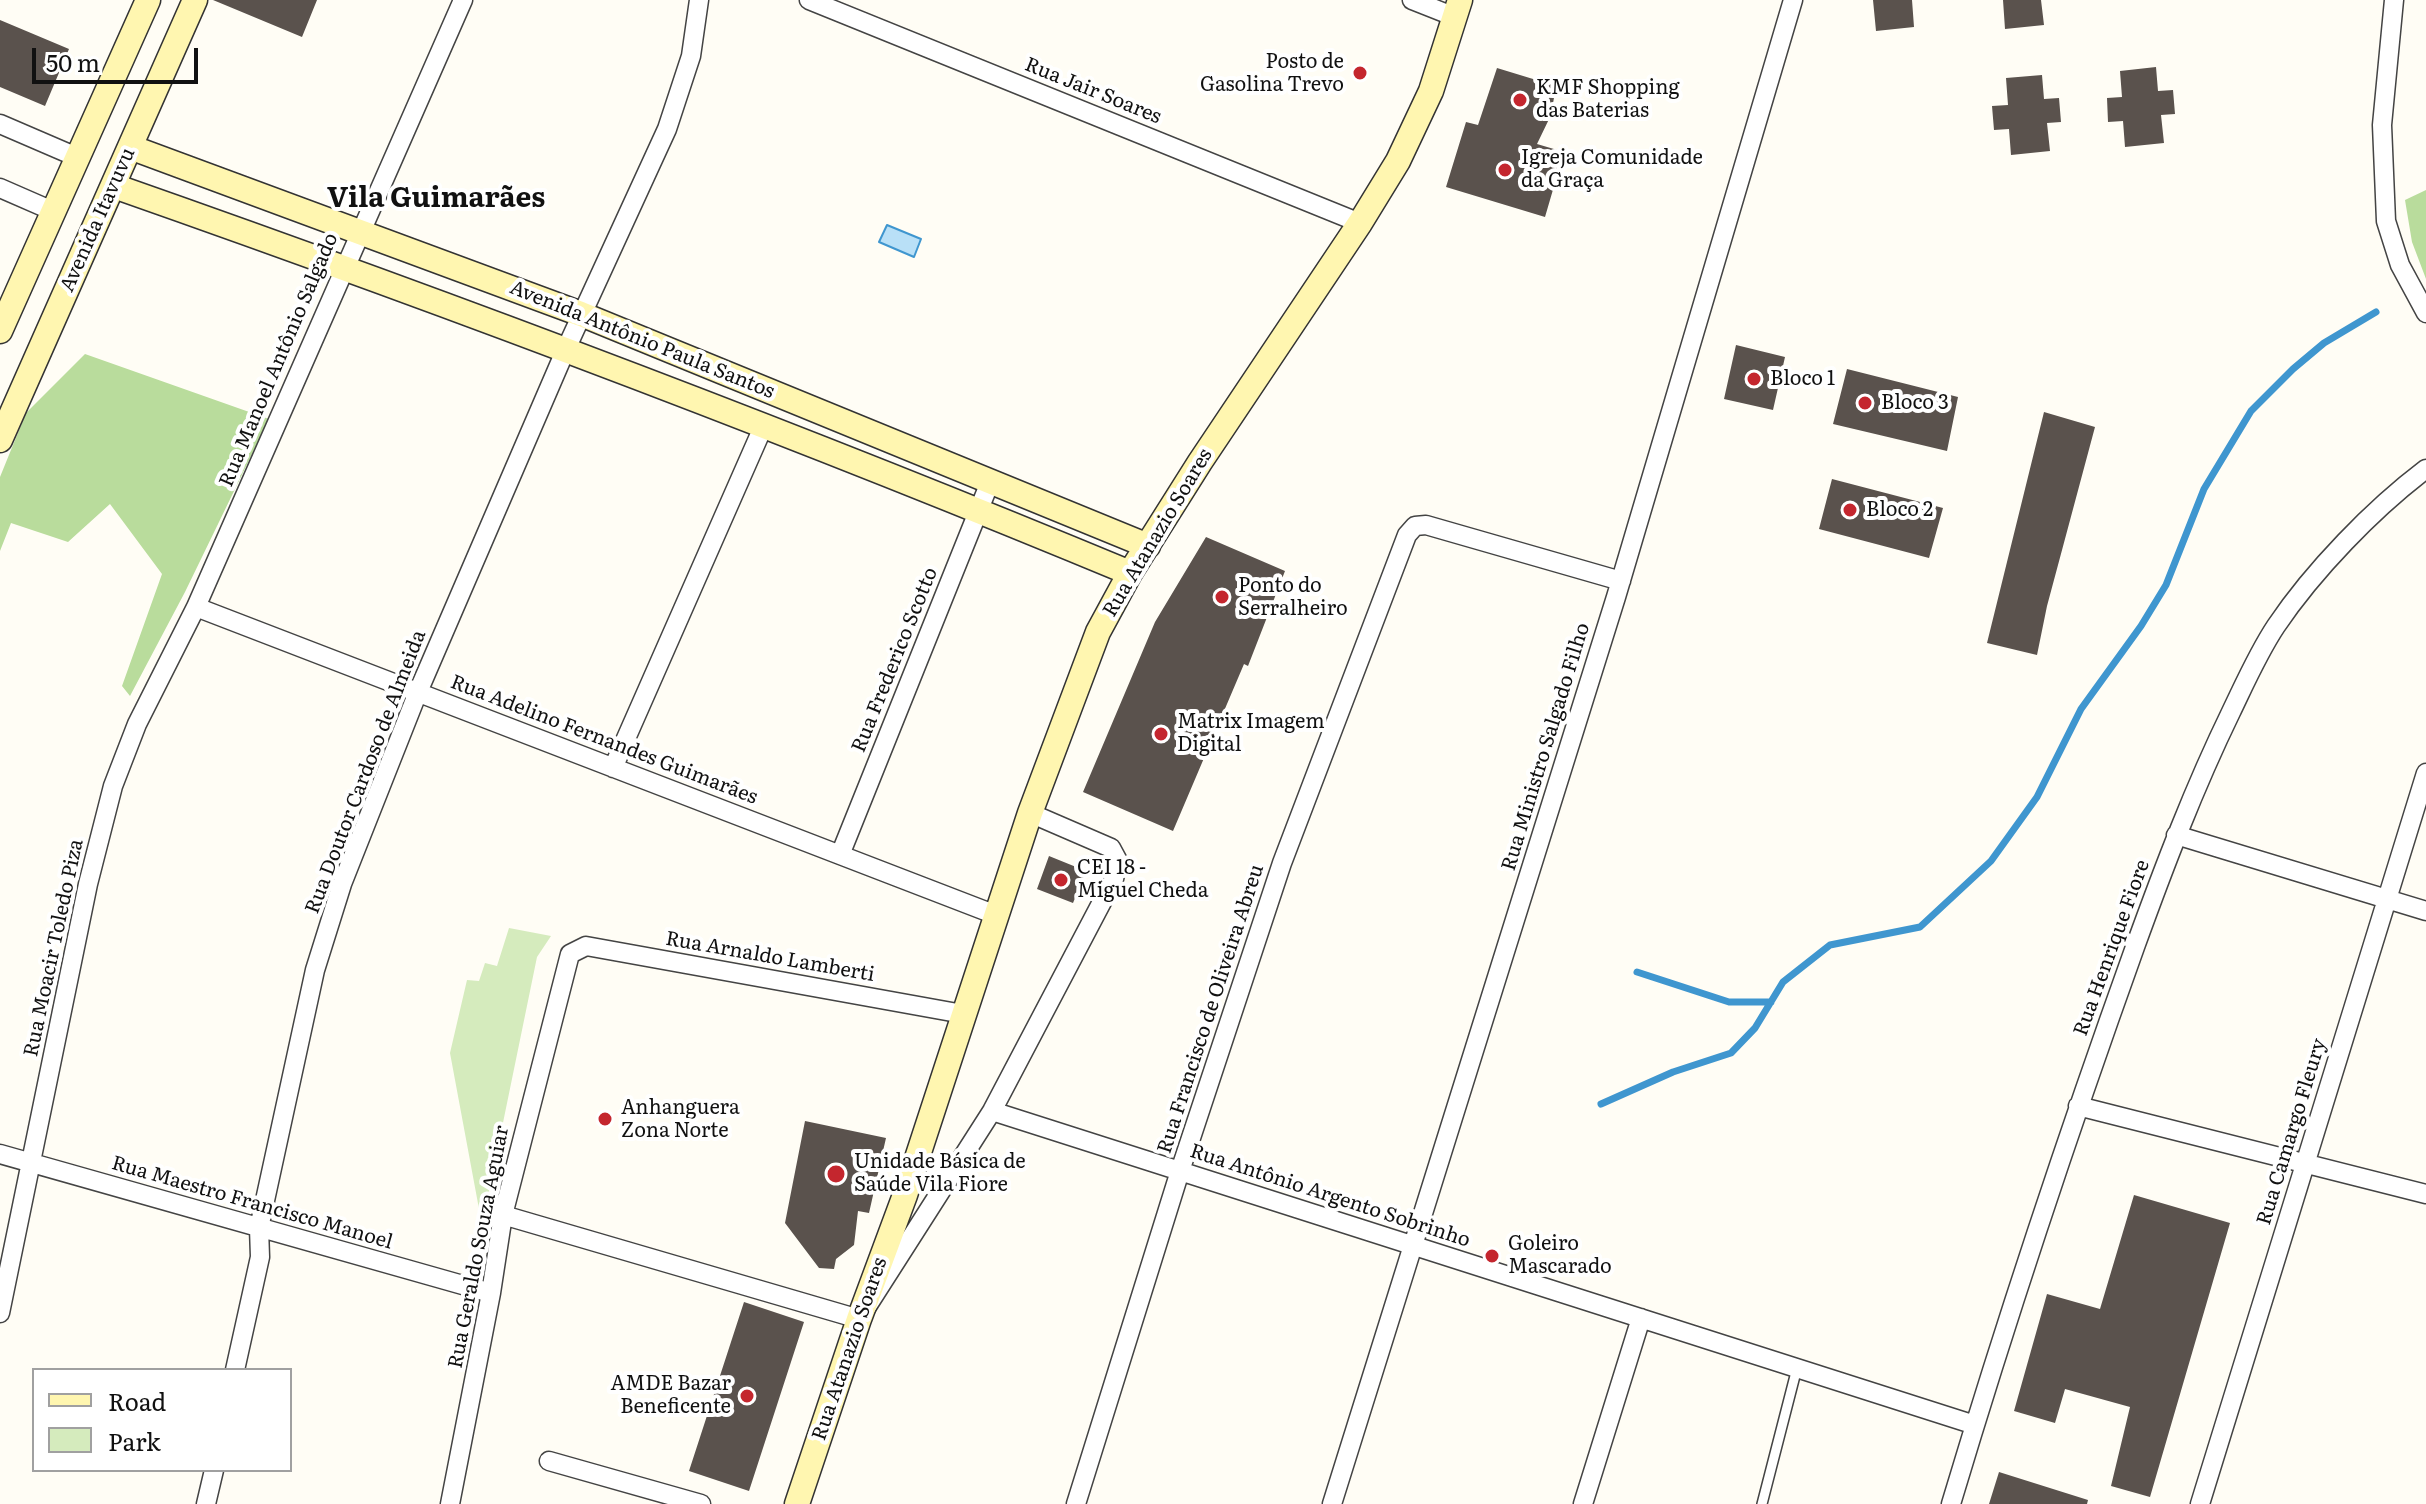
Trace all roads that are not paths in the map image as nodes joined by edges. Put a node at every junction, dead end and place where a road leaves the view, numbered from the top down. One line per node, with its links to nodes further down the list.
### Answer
1 (148, 0): 12 (main road)
2 (195, 0): 11 (main road, Avenida Itavuvu)
3 (463, 0): 17 (street, Rua Manoel Antônio Salgado)
4 (699, 0): 20 (street, Rua Doutor Cardoso de Almeida)
5 (809, 0): 16 (street, Rua Jair Soares)
6 (1412, 0): 9 (street)
7 (1793, 0): 30 (street, Rua Ministro Salgado Filho)
8 (2394, 0): 19 (street)
9 (1458, 8): 16 (main road, Rua Atanazio Soares)
10 (0, 124): 12 (street)
11 (130, 147): 13 (main road, Avenida Itavuvu); 17 (main road, Avenida Antônio Paula Santos)
12 (79, 158): 15 (main road)
13 (114, 186): 18 (main road, Avenida Antônio Paula Santos); 24 (main road, Avenida Itavuvu)
14 (0, 188): 15 (street)
15 (55, 212): 21 (main road)
16 (1360, 223): 28 (main road, Rua Atanazio Soares)
17 (359, 230): 18 (street, Rua Manoel Antônio Salgado); 20 (main road, Avenida Antônio Paula Santos)
18 (343, 267): 22 (main road, Avenida Antônio Paula Santos); 31 (street, Rua Manoel Antônio Salgado)
19 (2426, 313)
20 (581, 314): 22 (street, Rua Doutor Cardoso de Almeida); 26 (main road, Avenida Antônio Paula Santos)
21 (0, 331)
22 (566, 349): 23 (main road, Avenida Antônio Paula Santos); 32 (street, Rua Doutor Cardoso de Almeida)
23 (764, 425): 27 (main road, Avenida Antônio Paula Santos); 33 (street)
24 (0, 440)
25 (2426, 469): 36 (street, Rua Henrique Fiore)
26 (990, 482): 27 (street, Rua Frederico Scotto); 28 (main road, Avenida Antônio Paula Santos)
27 (979, 511): 29 (main road, Avenida Antônio Paula Santos); 37 (street, Rua Frederico Scotto)
28 (1148, 546): 29 (main road, Rua Atanazio Soares)
29 (1130, 573): 35 (main road, Rua Atanazio Soares)
30 (1621, 581): 48 (street, Rua Francisco de Oliveira Abreu); 54 (street, Rua Ministro Salgado Filho)
31 (196, 607): 32 (street, Rua Adelino Fernandes Guimarães); 46 (street, Rua Moacir Toledo Piza)
32 (418, 692): 33 (street, Rua Adelino Fernandes Guimarães); 53 (street, Rua Doutor Cardoso de Almeida)
33 (613, 768): 37 (street, Rua Adelino Fernandes Guimarães)
34 (2426, 773): 38 (street, Rua Camargo Fleury)
35 (1030, 813): 40 (main road, Rua Atanazio Soares); 44 (street)
36 (2176, 835): 38 (street); 43 (street, Rua Henrique Fiore)
37 (840, 855): 40 (street, Rua Adelino Fernandes Guimarães)
38 (2387, 898): 39 (street); 47 (street, Rua Camargo Fleury)
39 (2426, 911)
40 (996, 915): 42 (main road, Rua Atanazio Soares)
41 (570, 954): 42 (street, Rua Arnaldo Lamberti); 52 (street, Rua Geraldo Souza Aguiar)
42 (963, 1014): 50 (main road, Rua Atanazio Soares)
43 (2078, 1106): 47 (street); 61 (street, Rua Henrique Fiore)
44 (992, 1111): 48 (street, Rua Antônio Argento Sobrinho); 51 (street)
45 (0, 1154): 46 (street, Rua Maestro Francisco Manoel)
46 (31, 1163): 53 (street, Rua Maestro Francisco Manoel); 56 (street, Rua Moacir Toledo Piza)
47 (2305, 1164): 49 (street); 73 (street, Rua Camargo Fleury)
48 (1180, 1171): 54 (street, Rua Antônio Argento Sobrinho); 68 (street, Rua Francisco de Oliveira Abreu)
49 (2426, 1194)
50 (905, 1195): 51 (street); 58 (main road, Rua Atanazio Soares)
51 (933, 1204): 58 (street)
52 (503, 1215): 55 (street, Rua Geraldo Souza Aguiar); 58 (street)
53 (259, 1228): 55 (street, Rua Maestro Francisco Manoel); 59 (street, Rua Doutor Cardoso de Almeida)
54 (1414, 1245): 57 (street, Rua Antônio Argento Sobrinho); 69 (street, Rua Ministro Salgado Filho)
55 (491, 1293): 65 (street, Rua Geraldo Souza Aguiar)
56 (0, 1313)
57 (1641, 1318): 60 (street, Rua Antônio Argento Sobrinho); 70 (street)
58 (859, 1319): 67 (main road, Rua Atanazio Soares)
59 (235, 1368)
60 (1797, 1368): 61 (street, Rua Antônio Argento Sobrinho); 71 (lane)
61 (1975, 1425): 72 (street, Rua Henrique Fiore)
62 (549, 1461): 66 (street)
63 (214, 1472): 64 (street)
64 (206, 1504)
65 (450, 1504)
66 (701, 1504)
67 (797, 1504)
68 (1076, 1504)
69 (1332, 1504)
70 (1583, 1504)
71 (1762, 1504)
72 (1951, 1504)
73 (2200, 1504)

